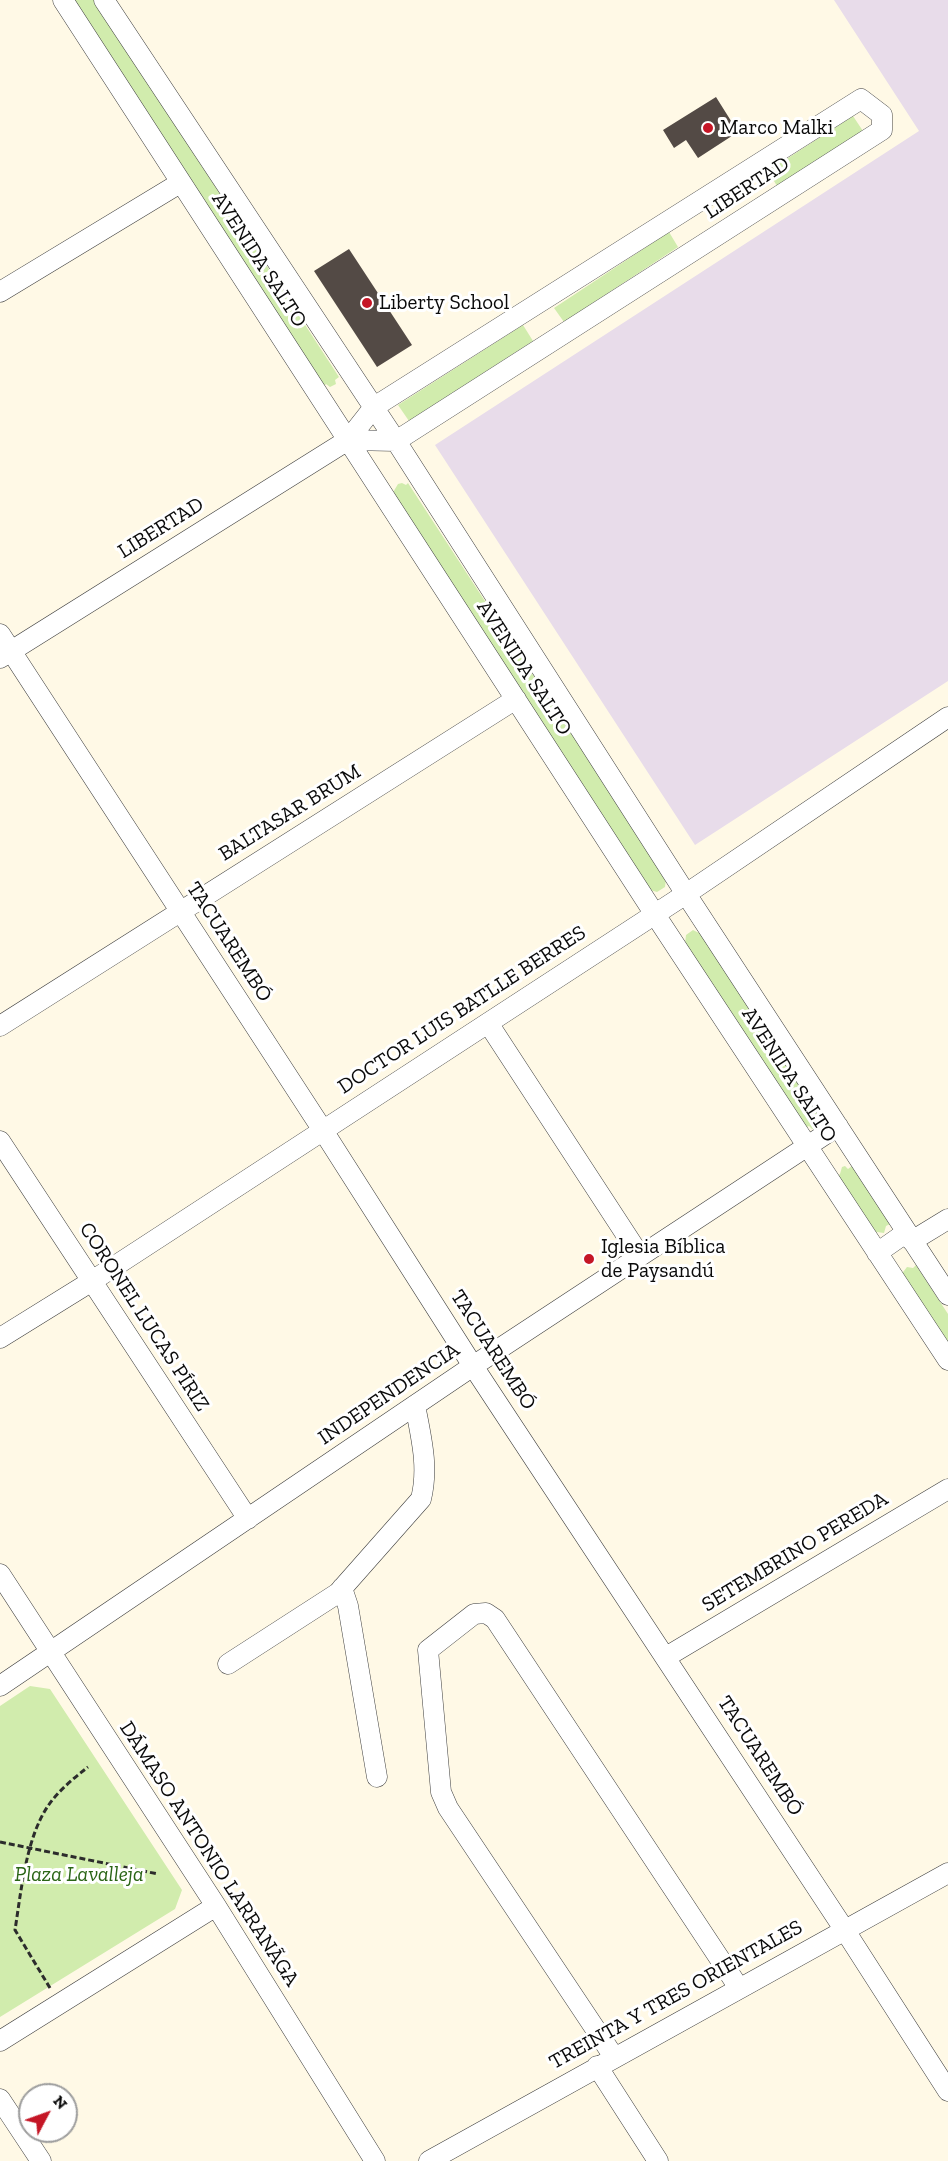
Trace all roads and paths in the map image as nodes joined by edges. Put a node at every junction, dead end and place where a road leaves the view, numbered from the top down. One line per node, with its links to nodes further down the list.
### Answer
1 (63, 0): 3 (street, AVENIDA SALTO)
2 (104, 0): 5 (street, AVENIDA SALTO)
3 (180, 183): 4 (street); 6 (street, AVENIDA SALTO)
4 (0, 292)
5 (374, 407): 6 (street, LIBERTAD); 7 (street, AVENIDA SALTO); 7 (street, LIBERTAD)
6 (348, 440): 7 (street); 9 (street, LIBERTAD); 10 (street, AVENIDA SALTO)
7 (396, 441): 12 (street, AVENIDA SALTO)
8 (0, 634): 9 (street, TACUAREMBÓ)
9 (6, 654): 13 (street, TACUAREMBÓ)
10 (516, 699): 13 (street, BALTASAR BRUM); 14 (street, AVENIDA SALTO)
11 (948, 717): 12 (street, DOCTOR LUIS BATLLE BERRES)
12 (686, 894): 14 (street, DOCTOR LUIS BATLLE BERRES); 17 (street, AVENIDA SALTO)
13 (180, 911): 16 (street, BALTASAR BRUM); 18 (street, TACUAREMBÓ)
14 (654, 914): 15 (street, DOCTOR LUIS BATLLE BERRES); 20 (street, AVENIDA SALTO)
15 (488, 1023): 18 (street, DOCTOR LUIS BATLLE BERRES); 24 (street)
16 (0, 1026)
17 (838, 1126): 20 (street, INDEPENDENCIA); 22 (street, AVENIDA SALTO)
18 (322, 1129): 25 (street, DOCTOR LUIS BATLLE BERRES); 29 (street, TACUAREMBÓ)
19 (0, 1141): 25 (street, CORONEL LUCAS PÍRIZ)
20 (808, 1147): 23 (street, AVENIDA SALTO); 24 (street, INDEPENDENCIA)
21 (948, 1219): 22 (street)
22 (910, 1237): 23 (street); 26 (street, AVENIDA SALTO)
23 (877, 1253): 28 (street, AVENIDA SALTO)
24 (640, 1256): 29 (street, INDEPENDENCIA)
25 (92, 1281): 27 (street, DOCTOR LUIS BATLLE BERRES); 32 (street, CORONEL LUCAS PÍRIZ)
26 (948, 1295)
27 (0, 1338)
28 (948, 1360)
29 (473, 1366): 30 (street, INDEPENDENCIA); 36 (street, TACUAREMBÓ)
30 (415, 1405): 32 (street, INDEPENDENCIA); 34 (street)
31 (948, 1489): 36 (street, SETEMBRINO PEREDA)
32 (248, 1519): 35 (street, INDEPENDENCIA)
33 (0, 1574): 35 (street, DÁMASO ANTONIO LARRANÃGA)
34 (342, 1588): 37 (street); 40 (street)
35 (51, 1652): 38 (street, INDEPENDENCIA); 45 (street, DÁMASO ANTONIO LARRANÃGA)
36 (666, 1657): 46 (street, TACUAREMBÓ)
37 (228, 1664)
38 (0, 1686)
39 (88, 1767): 42 (path)
40 (377, 1777)
41 (0, 1842): 42 (path)
42 (31, 1848): 44 (path); 47 (path)
43 (948, 1873): 46 (street, TREINTA Y TRES ORIENTALES)
44 (158, 1874)
45 (216, 1906): 49 (street); 54 (street, DÁMASO ANTONIO LARRANÃGA)
46 (844, 1929): 48 (street, TREINTA Y TRES ORIENTALES); 51 (street, TACUAREMBÓ)
47 (50, 1988)
48 (739, 1988): 50 (street, TREINTA Y TRES ORIENTALES); 50 (street)
49 (0, 2041)
50 (606, 2061): 55 (street, TREINTA Y TRES ORIENTALES); 56 (street)
51 (948, 2091)
52 (0, 2099): 53 (street)
53 (41, 2161)
54 (375, 2161)
55 (429, 2161)
56 (658, 2161)

